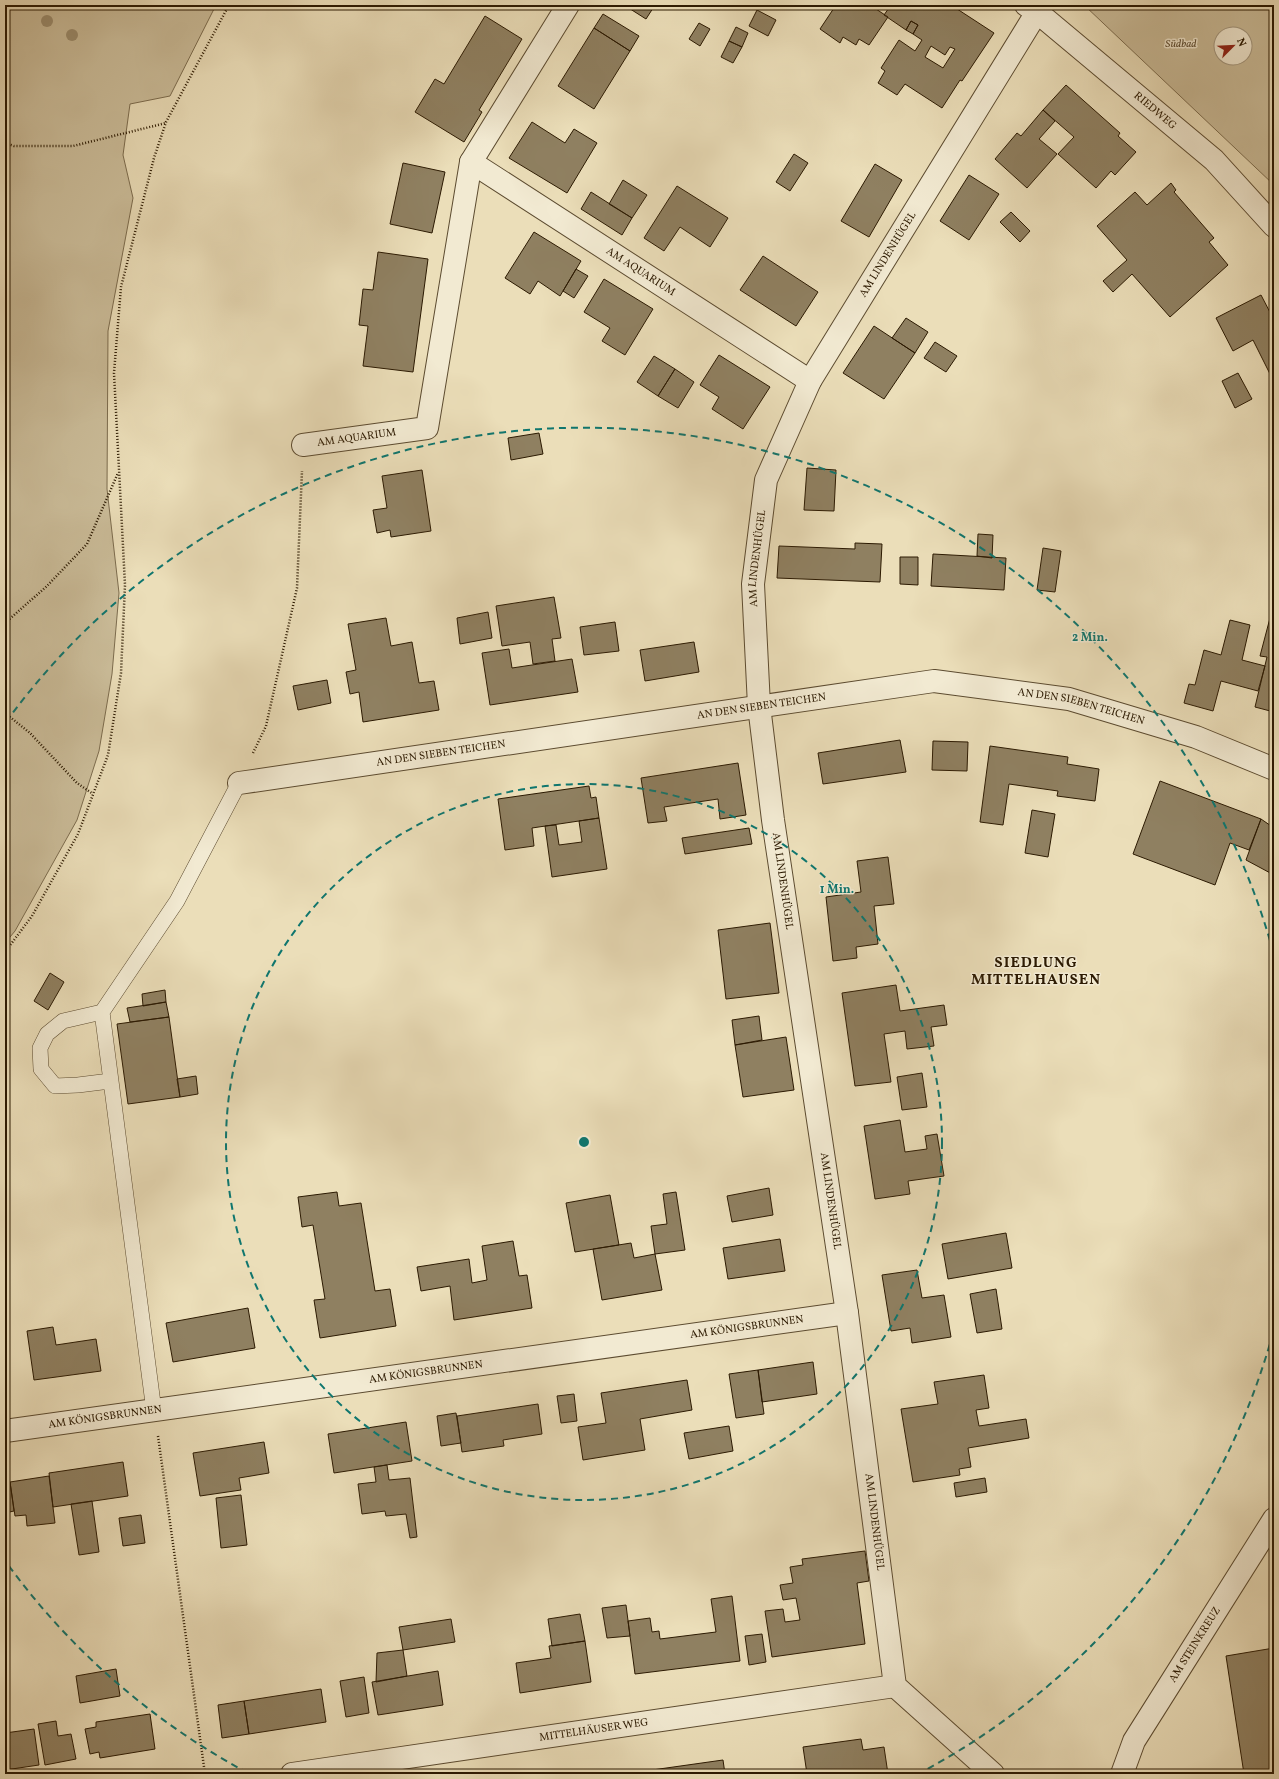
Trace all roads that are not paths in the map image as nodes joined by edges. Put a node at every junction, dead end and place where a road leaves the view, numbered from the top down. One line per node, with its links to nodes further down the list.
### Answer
1 (568, 5): 3 (street, AM AQUARIUM)
2 (1032, 8): 4 (street, RIEDWEG); 5 (street, AM LINDENHÜGEL)
3 (471, 162): 5 (street, AM AQUARIUM); 6 (street, AM AQUARIUM)
4 (1274, 226)
5 (810, 381): 7 (street, AM LINDENHÜGEL)
6 (303, 445)
7 (759, 706): 8 (street, AN DEN SIEBEN TEICHEN); 9 (street, AN DEN SIEBEN TEICHEN); 12 (street, AM LINDENHÜGEL)
8 (1274, 769)
9 (239, 783): 10 (lane)
10 (102, 1012): 11 (lane); 11 (lane)
11 (110, 1081): 13 (lane)
12 (847, 1313): 13 (street, AM KÖNIGSBRUNNEN); 16 (street, AM LINDENHÜGEL)
13 (154, 1411): 14 (street, AM KÖNIGSBRUNNEN)
14 (5, 1431)
15 (1274, 1519): 19 (street, AM STEINKREUZ)
16 (895, 1686): 17 (street, MITTELHÄUSER WEG); 18 (street)
17 (292, 1774)
18 (994, 1774)
19 (1122, 1774)

